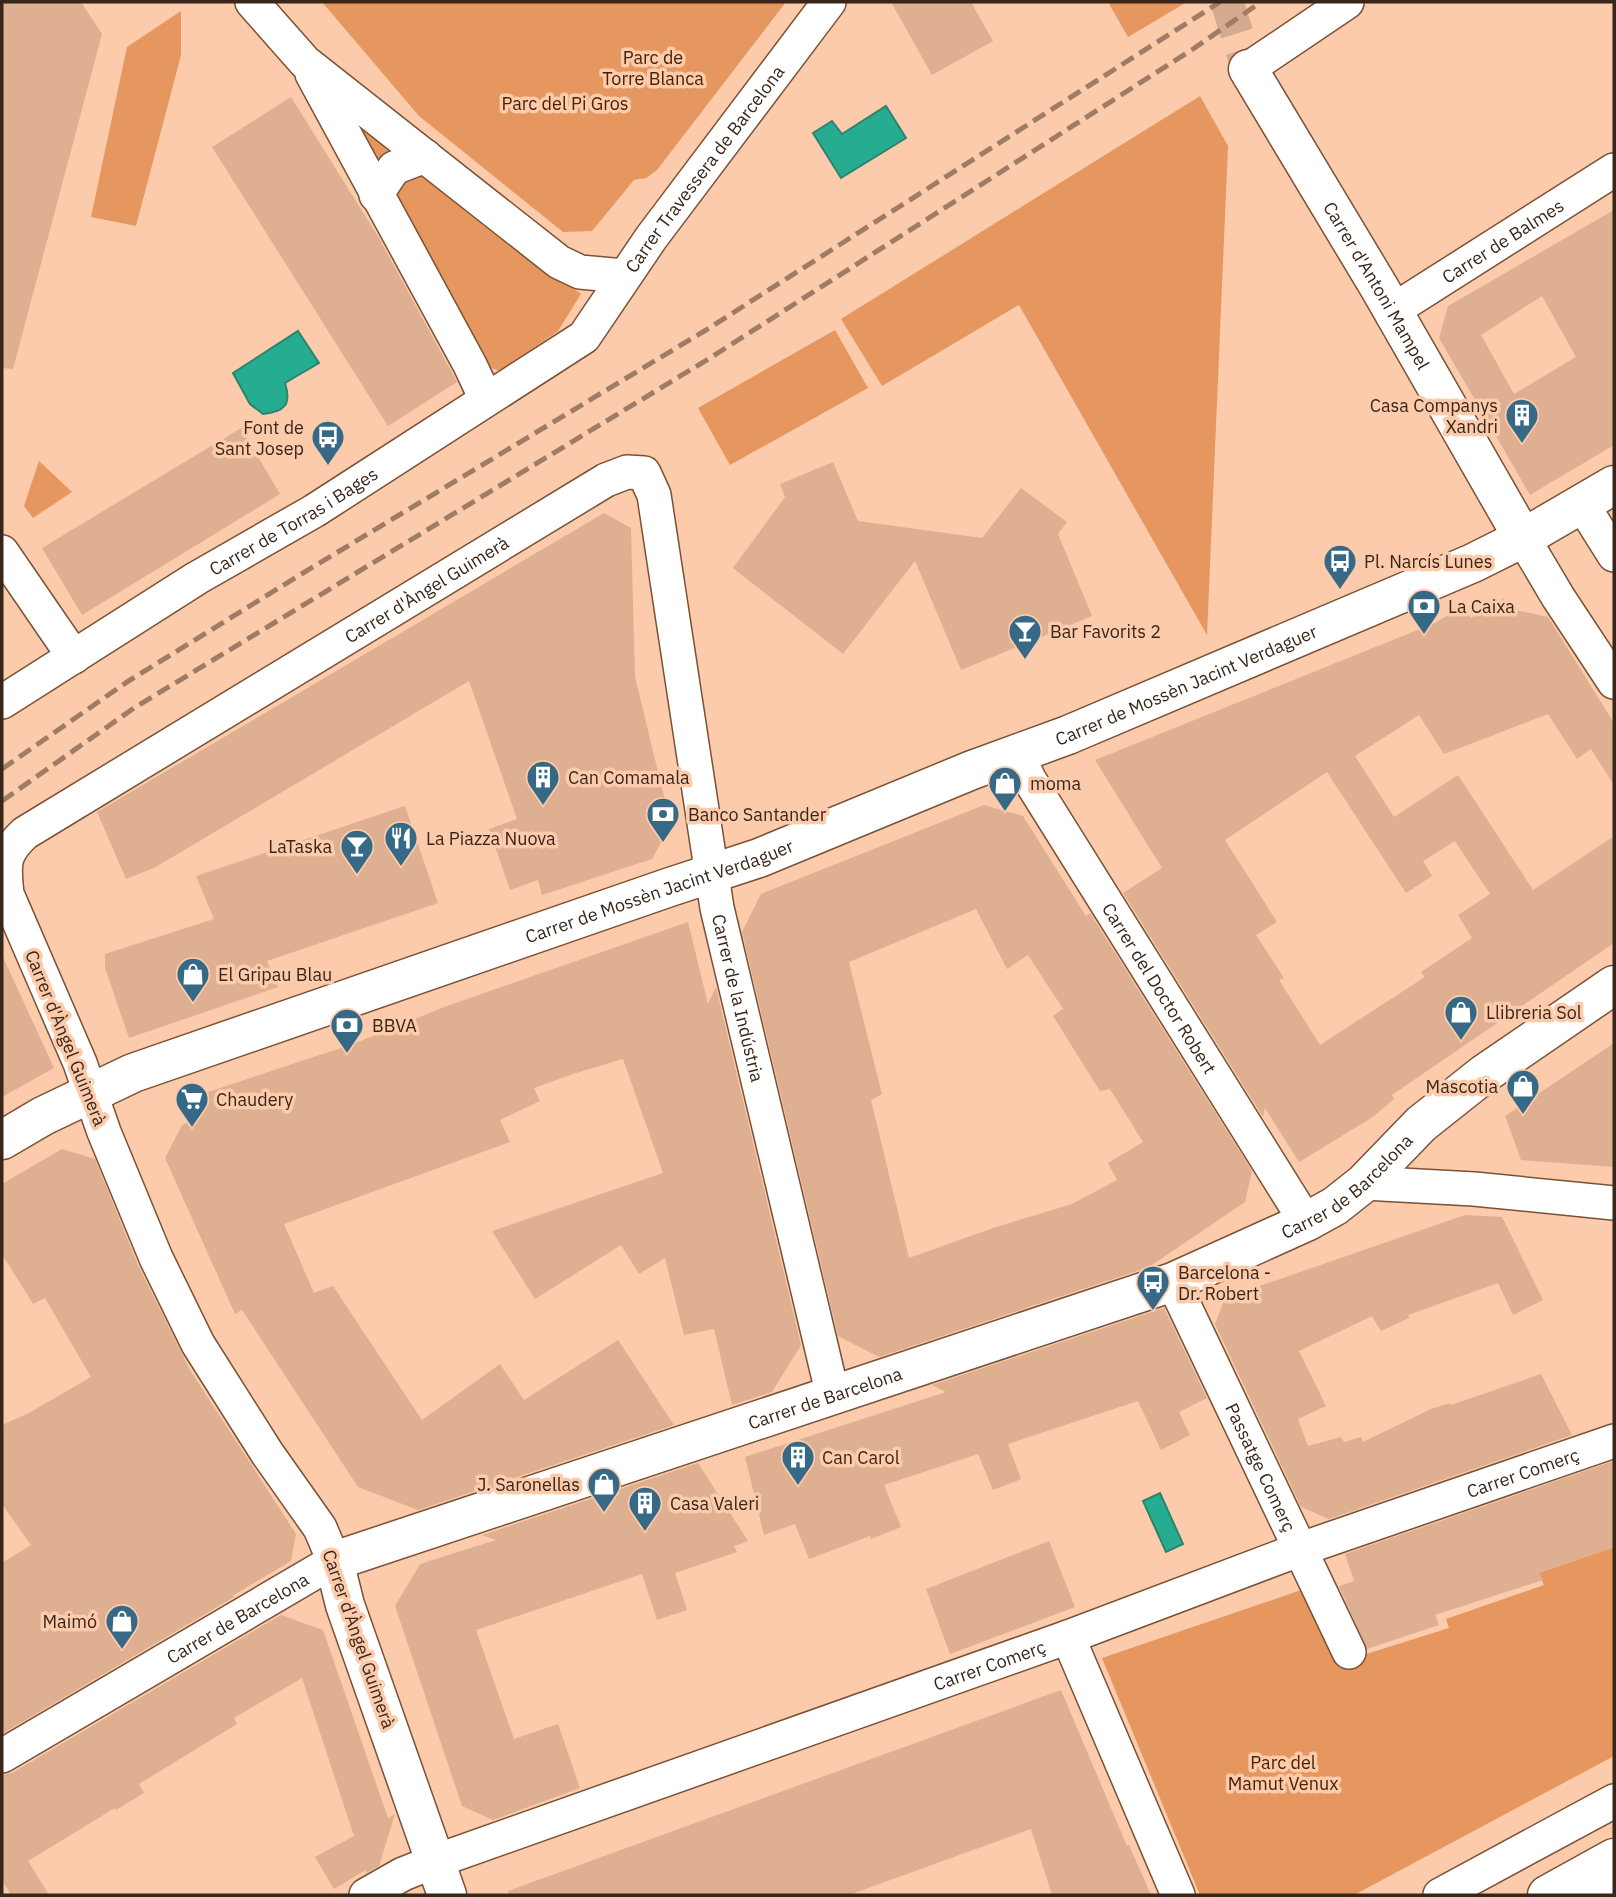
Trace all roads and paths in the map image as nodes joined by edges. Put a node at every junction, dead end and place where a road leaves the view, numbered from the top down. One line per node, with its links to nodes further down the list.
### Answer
1 (252, 2): 4 (street)
2 (829, 2): 9 (street, Carrer Travessera de Barcelona)
3 (1347, 2): 5 (street)
4 (305, 62): 6 (street); 8 (street)
5 (1248, 69): 10 (street, Carrer d'Antoni Mampel)
6 (425, 156): 8 (street); 9 (street)
7 (1614, 170): 10 (street, Carrer de Balmes)
8 (376, 195): 12 (street)
9 (624, 276): 11 (street, Carrer Travessera de Barcelona)
10 (1392, 311): 16 (street, Carrer d'Antoni Mampel)
11 (584, 337): 12 (street, Carrer de Torras i Bages)
12 (486, 399): 19 (street, Carrer de Torras i Bages)
13 (644, 473): 23 (street, Carrer de la Indústria); 25 (street, Carrer d'Àngel Guimerà)
14 (1614, 485): 15 (street, Carrer de Mossèn Jacint Verdaguer)
15 (1582, 504): 16 (street, Carrer de Mossèn Jacint Verdaguer); 18 (street)
16 (1523, 538): 20 (street, Carrer d'Antoni Mampel); 22 (street, Carrer de Mossèn Jacint Verdaguer)
17 (2, 552): 19 (street)
18 (1614, 555)
19 (74, 657): 21 (street, Carrer de Torras i Bages)
20 (1614, 682)
21 (2, 702)
22 (1017, 752): 23 (street, Carrer de Mossèn Jacint Verdaguer); 29 (street, Carrer del Doctor Robert)
23 (712, 875): 25 (street, Carrer de Mossèn Jacint Verdaguer); 31 (street, Carrer de la Indústria)
24 (1614, 985): 27 (street, Carrer de Barcelona)
25 (90, 1092): 26 (street, Carrer de Mossèn Jacint Verdaguer); 34 (street, Carrer d'Àngel Guimerà)
26 (2, 1140)
27 (1364, 1183): 28 (street); 29 (street, Carrer de Barcelona)
28 (1614, 1203)
29 (1307, 1222): 30 (street, Carrer de Barcelona)
30 (1174, 1282): 31 (street, Carrer de Barcelona); 33 (street, Passatge Comerç)
31 (834, 1396): 34 (street, Carrer de Barcelona)
32 (1614, 1441): 33 (street, Carrer Comerç)
33 (1301, 1549): 35 (street, Carrer Comerç); 36 (street, Passatge Comerç)
34 (334, 1561): 37 (street, Carrer de Barcelona); 40 (street, Carrer d'Àngel Guimerà)
35 (1057, 1641): 40 (street, Carrer Comerç); 43 (street)
36 (1349, 1652)
37 (2, 1756)
38 (1614, 1801): 44 (street)
39 (1614, 1858): 45 (street)
40 (442, 1878): 42 (street, Carrer Comerç)
41 (1614, 1891): 46 (street)
42 (366, 1895)
43 (1178, 1895)
44 (1440, 1895)
45 (1547, 1895)
46 (1606, 1895)

